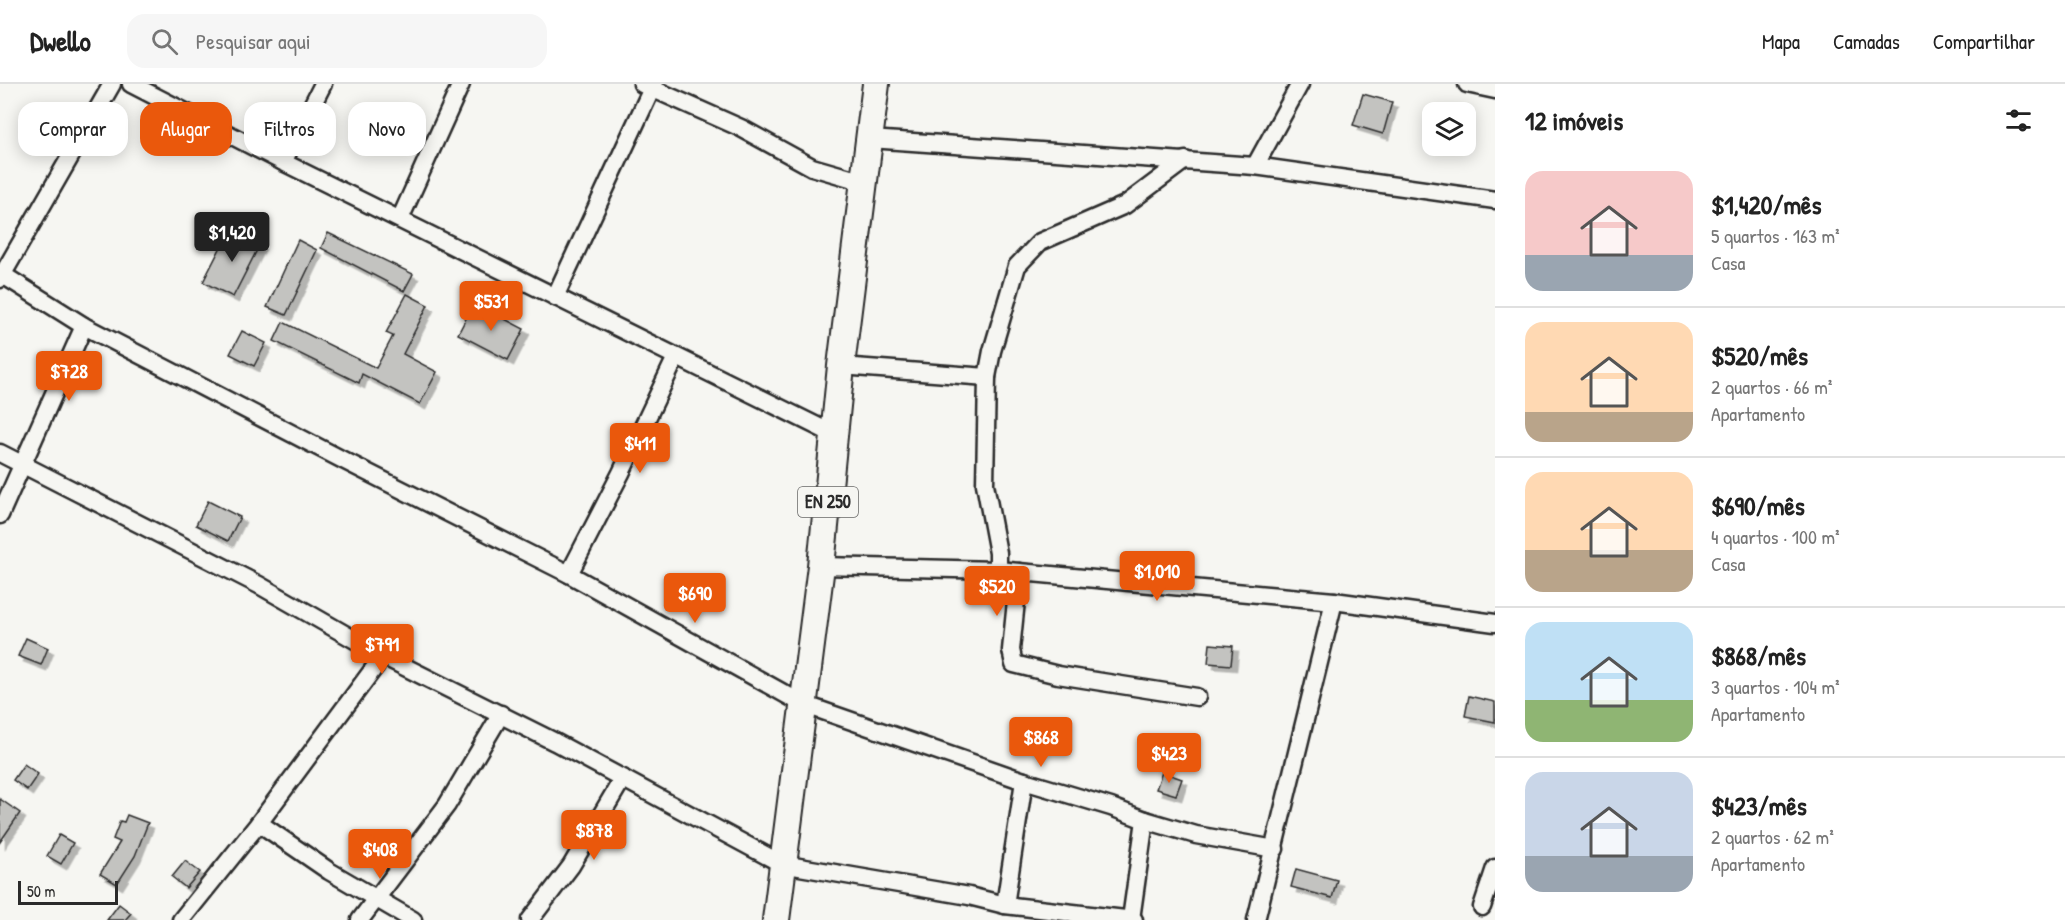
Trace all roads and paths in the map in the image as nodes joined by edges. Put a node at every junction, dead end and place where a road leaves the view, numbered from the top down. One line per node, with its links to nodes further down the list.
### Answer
1 (112, 84): 17 (street)
2 (131, 84): 12 (street)
3 (323, 84): 12 (street)
4 (461, 84): 16 (street)
5 (876, 84): 10 (main road, EN 250)
6 (1300, 84): 13 (street)
7 (1467, 84): 9 (street)
8 (650, 86): 14 (street); 18 (street)
9 (1495, 90)
10 (870, 139): 11 (street); 14 (main road, EN 250)
11 (1185, 160): 13 (street); 22 (street)
12 (283, 162): 16 (street)
13 (1255, 166): 15 (street)
14 (864, 182): 21 (main road, EN 250)
15 (1495, 200)
16 (400, 219): 18 (street)
17 (2, 277): 19 (street)
18 (555, 297): 20 (street)
19 (84, 326): 25 (street); 30 (street)
20 (676, 357): 23 (street); 30 (street)
21 (840, 366): 22 (street); 23 (main road, EN 250)
22 (987, 377): 28 (street)
23 (835, 435): 27 (main road, EN 250)
24 (0, 453): 25 (street)
25 (22, 464): 26 (street); 33 (street)
26 (0, 515)
27 (820, 566): 28 (street); 35 (main road, EN 250)
28 (998, 570): 29 (street)
29 (1018, 572): 31 (street); 34 (street)
30 (569, 574): 35 (street)
31 (1334, 601): 32 (street); 41 (street)
32 (1495, 623)
33 (384, 657): 36 (street); 40 (street)
34 (1197, 697)
35 (803, 704): 38 (street); 42 (main road, EN 250)
36 (501, 714): 37 (street); 44 (street)
37 (623, 778): 42 (street); 50 (street)
38 (1024, 781): 39 (street); 45 (street)
39 (1145, 820): 41 (street); 52 (street)
40 (259, 823): 44 (street); 47 (street)
41 (1275, 849): 53 (street)
42 (782, 864): 45 (street); 51 (main road, EN 250)
43 (1495, 868): 46 (street)
44 (376, 899): 48 (street); 49 (street)
45 (1005, 905): 52 (street)
46 (1482, 907)
47 (181, 920)
48 (360, 920)
49 (412, 920)
50 (530, 920)
51 (776, 920)
52 (1132, 920)
53 (1256, 920)

